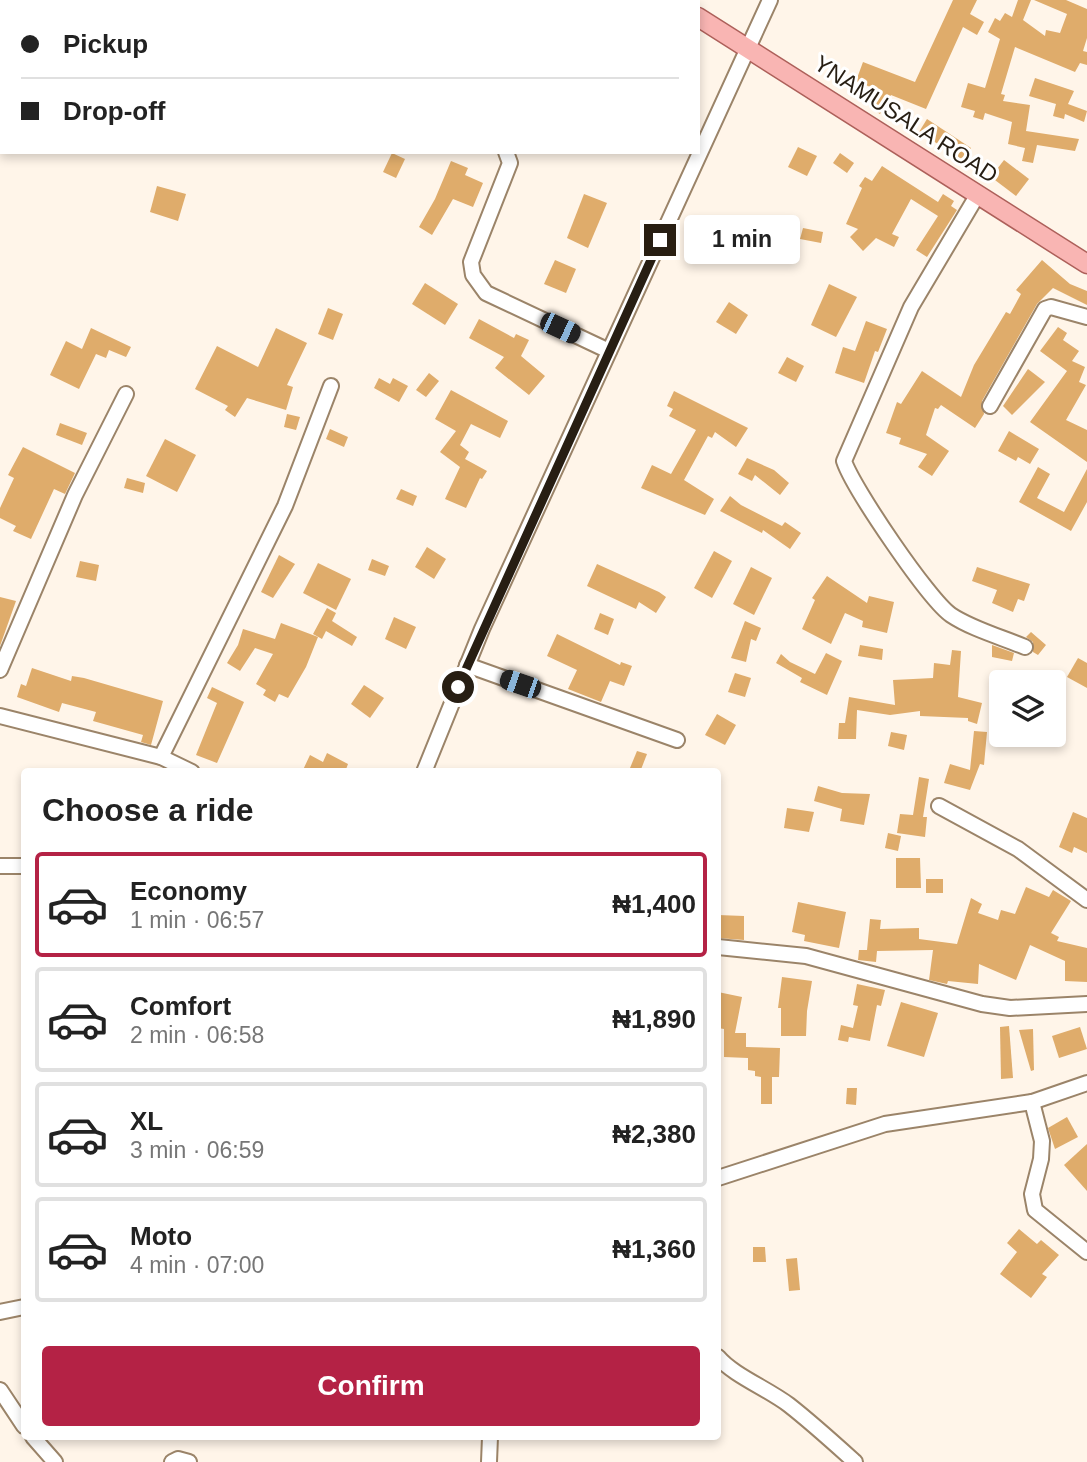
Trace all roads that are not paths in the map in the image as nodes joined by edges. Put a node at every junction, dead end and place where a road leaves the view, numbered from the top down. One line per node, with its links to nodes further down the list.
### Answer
1 (770, 0): 3 (street)
2 (700, 18): 3 (main road, YNAMUSALA ROAD)
3 (748, 46): 4 (street); 7 (main road, YNAMUSALA ROAD)
4 (700, 151)
5 (507, 154): 10 (street)
6 (699, 154): 10 (street)
7 (978, 194): 8 (main road, YNAMUSALA ROAD); 14 (street)
8 (1087, 264)
9 (1087, 317): 13 (street)
10 (609, 351): 15 (street)
11 (331, 386): 19 (street)
12 (126, 394): 16 (street)
13 (990, 406)
14 (1025, 647)
15 (467, 665): 18 (street); 21 (street)
16 (0, 670)
17 (0, 716): 19 (street)
18 (677, 740)
19 (161, 757): 20 (street)
20 (184, 768)
21 (426, 768)
22 (939, 806): 25 (street)
23 (0, 866): 24 (street)
24 (21, 866)
25 (1087, 900)
26 (721, 947): 27 (street)
27 (1087, 1004)
28 (1087, 1083): 29 (street)
29 (1032, 1102): 30 (street); 31 (street)
30 (721, 1177)
31 (1087, 1252)
32 (21, 1308): 33 (street)
33 (0, 1312)
34 (721, 1360): 43 (street)
35 (0, 1390): 36 (street)
36 (21, 1422)
37 (36, 1440): 39 (street)
38 (491, 1440): 42 (street)
39 (55, 1462)
40 (172, 1462): 41 (street)
41 (189, 1462)
42 (489, 1462)
43 (855, 1462)

